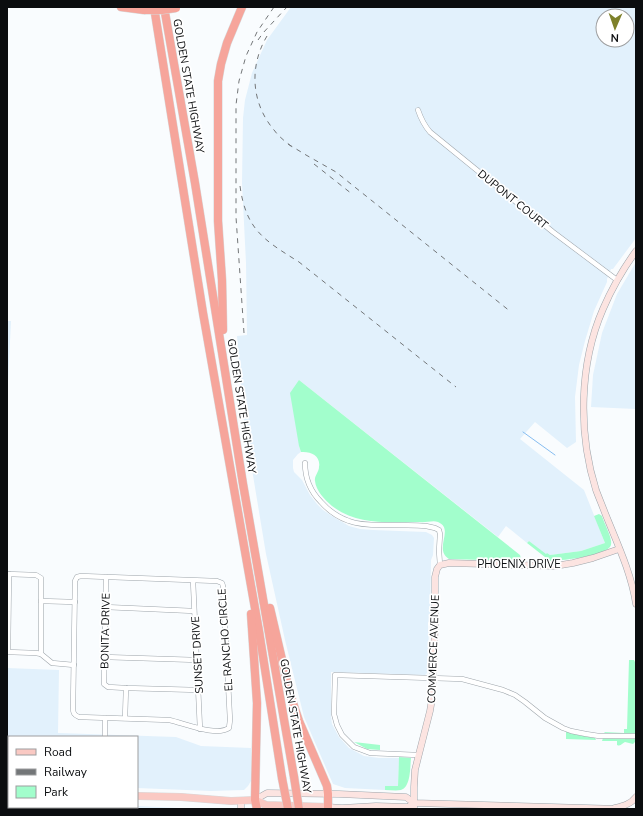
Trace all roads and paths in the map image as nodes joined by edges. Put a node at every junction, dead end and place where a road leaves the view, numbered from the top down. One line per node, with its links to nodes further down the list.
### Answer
1 (121, 7): 5 (highway)
2 (154, 7): 5 (highway, bridge); 14 (highway, GOLDEN STATE HIGHWAY)
3 (164, 7): 10 (highway, GOLDEN STATE HIGHWAY)
4 (242, 7): 10 (highway)
5 (147, 8): 6 (highway, bridge)
6 (178, 8)
7 (418, 110): 9 (street, DUPONT COURT)
8 (636, 251): 9 (street)
9 (617, 280): 13 (street)
10 (223, 361): 12 (highway, GOLDEN STATE HIGHWAY)
11 (305, 463): 15 (street)
12 (249, 515): 38 (highway); 47 (highway, GOLDEN STATE HIGHWAY, bridge)
13 (620, 549): 15 (street, PHOENIX DRIVE); 21 (street)
14 (248, 564): 41 (highway); 46 (highway, GOLDEN STATE HIGHWAY, bridge)
15 (440, 566): 29 (street, COMMERCE AVENUE)
16 (8, 574): 19 (street); 24 (street)
17 (106, 577): 18 (street, EL RANCHO CIRCLE); 20 (street, EL RANCHO CIRCLE); 22 (street, BONITA DRIVE)
18 (193, 580): 23 (street, SUNSET DRIVE); 34 (street, EL RANCHO CIRCLE)
19 (42, 601): 20 (street); 25 (street)
20 (75, 602): 28 (street, EL RANCHO CIRCLE)
21 (636, 604)
22 (105, 607): 23 (street); 26 (street, BONITA DRIVE)
23 (194, 611): 27 (street, SUNSET DRIVE)
24 (7, 652): 25 (street)
25 (41, 654): 28 (street)
26 (104, 657): 27 (street); 30 (street, BONITA DRIVE)
27 (197, 660): 31 (street, SUNSET DRIVE)
28 (74, 665): 32 (street, EL RANCHO CIRCLE)
29 (433, 678): 36 (street); 37 (street, COMMERCE AVENUE); 37 (street)
30 (126, 688): 31 (street); 33 (street)
31 (198, 690): 34 (street, SUNSET DRIVE)
32 (105, 718): 33 (street, EL RANCHO CIRCLE); 35 (street)
33 (125, 718): 34 (street, EL RANCHO CIRCLE)
34 (200, 728)
35 (105, 736)
36 (636, 736)
37 (418, 755): 43 (street, COMMERCE AVENUE)
38 (328, 794): 41 (street); 43 (street); 44 (highway)
39 (138, 796): 42 (main road)
40 (636, 797): 48 (street)
41 (255, 800): 42 (main road); 44 (main road); 45 (highway)
42 (241, 805)
43 (414, 806): 44 (street); 48 (street)
44 (328, 808)
45 (257, 809)
46 (288, 809)
47 (299, 809)
48 (614, 809): 49 (street)
49 (621, 809)

